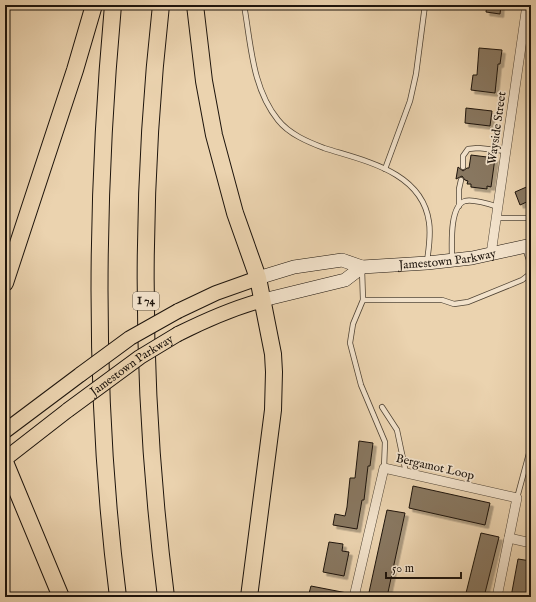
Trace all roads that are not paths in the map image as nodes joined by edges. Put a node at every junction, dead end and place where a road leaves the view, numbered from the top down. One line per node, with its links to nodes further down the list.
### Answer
1 (94, 5): 24 (highway)
2 (114, 5): 38 (highway)
3 (161, 5): 39 (highway, I 74)
4 (195, 5): 23 (highway)
5 (244, 5): 10 (lane)
6 (425, 5): 10 (lane)
7 (527, 5): 8 (street, Wayside Street)
8 (506, 151): 9 (lane); 13 (street, Wayside Street)
9 (463, 167)
10 (385, 169): 19 (lane)
11 (461, 180): 12 (lane)
12 (459, 206): 13 (lane); 18 (lane)
13 (498, 207): 14 (street, Wayside Street)
14 (497, 218): 15 (lane); 17 (street, Wayside Street)
15 (531, 218)
16 (528, 246): 17 (main road, Jamestown Parkway); 20 (lane)
17 (492, 254): 18 (main road, Jamestown Parkway)
18 (452, 260): 19 (main road, Jamestown Parkway)
19 (427, 263): 21 (main road, Jamestown Parkway)
20 (531, 266)
21 (362, 267): 23 (main road, Jamestown Parkway); 25 (main road, Jamestown Parkway); 26 (lane)
22 (531, 273): 26 (lane)
23 (258, 278): 25 (highway); 28 (main road, Jamestown Parkway, bridge)
24 (5, 283)
25 (263, 300): 30 (main road, Jamestown Parkway, bridge); 40 (highway)
26 (363, 300): 32 (lane)
27 (382, 407): 33 (lane)
28 (5, 431)
29 (531, 446): 34 (lane)
30 (5, 459)
31 (5, 462): 37 (highway)
32 (384, 468): 33 (street, Bergamot Loop); 41 (street, Bergamot Loop)
33 (406, 473): 34 (street, Bergamot Loop)
34 (517, 498): 35 (street)
35 (509, 538): 36 (street); 42 (street)
36 (531, 543)
37 (61, 597)
38 (118, 597)
39 (166, 597)
40 (249, 597)
41 (354, 597)
42 (497, 597)

